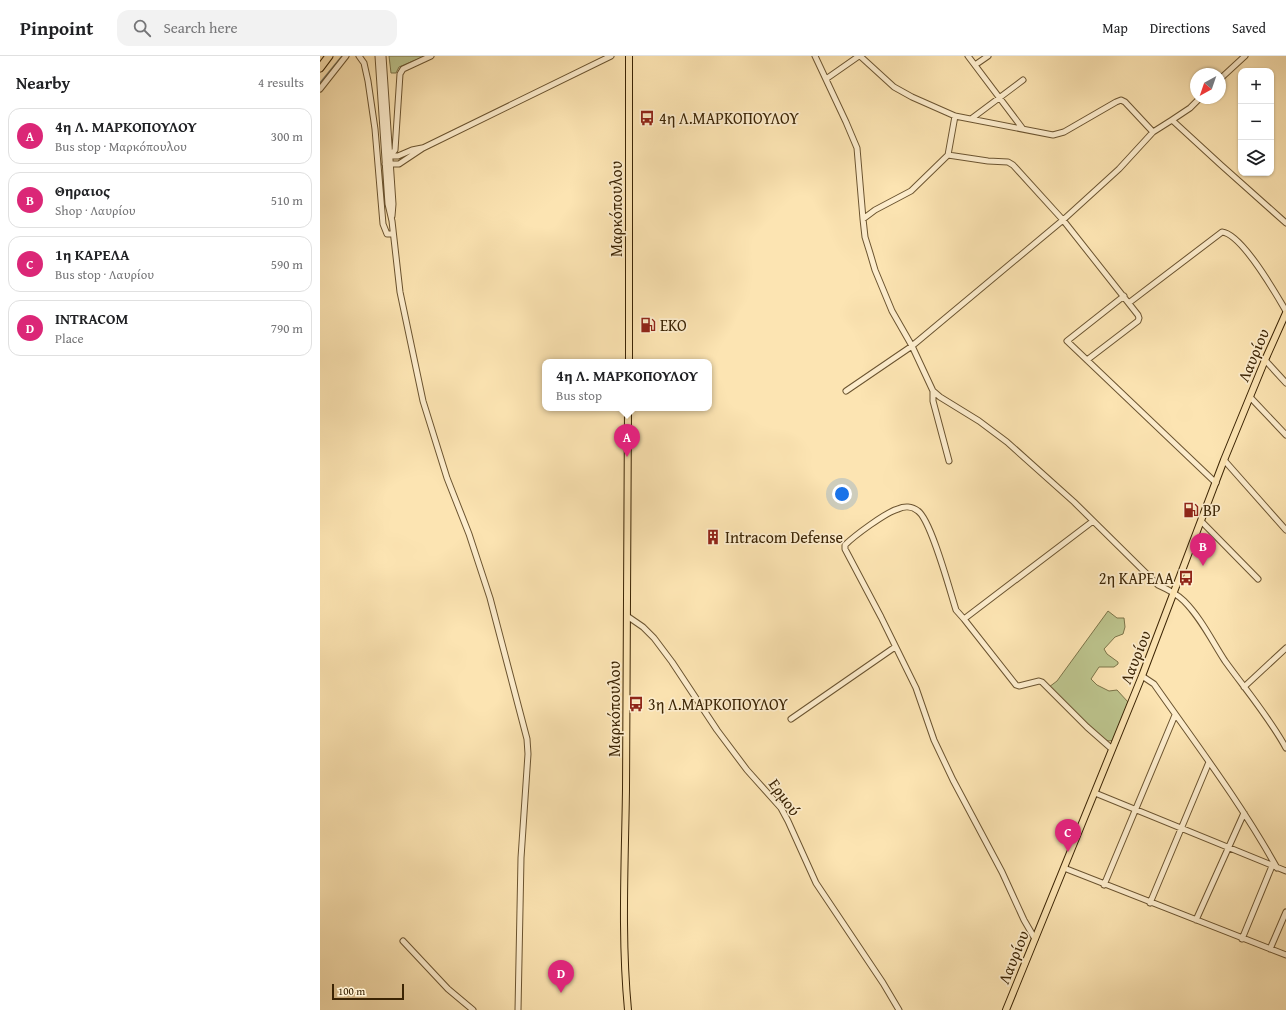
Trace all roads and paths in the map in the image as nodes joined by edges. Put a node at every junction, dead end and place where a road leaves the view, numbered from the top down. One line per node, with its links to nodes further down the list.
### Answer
1 (329, 56): 15 (highway)
2 (346, 56): 19 (street)
3 (359, 56): 34 (street)
4 (378, 56): 29 (street)
5 (383, 56): 29 (street)
6 (431, 56): 29 (street)
7 (611, 56): 27 (street)
8 (629, 56): 39 (main road, Μαρκόπουλου)
9 (815, 56): 17 (street)
10 (860, 56): 17 (street); 22 (street)
11 (968, 56): 14 (street)
12 (988, 56): 14 (street)
13 (1245, 56): 16 (street)
14 (975, 65): 20 (street)
15 (320, 68)
16 (1226, 73)
17 (826, 78): 31 (street)
18 (1023, 80): 20 (street)
19 (320, 89)
20 (999, 98): 23 (street); 25 (street)
21 (1194, 104): 24 (street)
22 (955, 116): 23 (street); 28 (street)
23 (971, 120): 25 (street)
24 (1172, 120): 26 (street); 33 (street)
25 (1023, 129): 26 (street)
26 (1153, 132): 32 (street)
27 (423, 148): 29 (street); 30 (street)
28 (948, 155): 31 (street); 32 (street)
29 (387, 156): 30 (street)
30 (388, 164): 34 (street)
31 (863, 219): 38 (street)
32 (1062, 220): 35 (street); 38 (street)
33 (1286, 223)
34 (393, 234): 85 (street)
35 (1124, 296): 36 (street); 40 (street)
36 (1130, 302): 37 (street); 40 (street)
37 (1286, 312): 41 (main road, Λαυρίου)
38 (912, 346): 43 (street); 44 (street)
39 (629, 359)
40 (1087, 360): 50 (street)
41 (1265, 360): 42 (street); 45 (main road, Λαυρίου)
42 (1286, 383)
43 (846, 391)
44 (933, 391): 49 (street); 51 (street)
45 (1250, 397): 47 (street); 48 (main road, Λαυρίου)
46 (628, 411): 56 (main road, Μαρκόπουλου)
47 (1286, 435)
48 (1224, 460): 50 (main road, Λαυρίου); 53 (street)
49 (949, 461)
50 (1216, 483): 52 (main road, Λαυρίου)
51 (1093, 521): 55 (street); 57 (street)
52 (1202, 522): 54 (street); 55 (main road, Λαυρίου)
53 (1286, 530)
54 (1258, 579)
55 (1174, 593): 60 (main road, Λαυρίου); 61 (street)
56 (627, 616): 86 (main road, Μαρκόπουλου); 87 (street, Ερμού)
57 (964, 619): 58 (street); 65 (street)
58 (896, 647): 63 (street); 79 (street)
59 (1286, 648): 61 (street)
60 (1142, 676): 62 (street); 65 (main road, Λαυρίου)
61 (1244, 687): 64 (street)
62 (1175, 715): 66 (street); 68 (street)
63 (791, 719)
64 (1286, 748)
65 (1112, 749): 67 (main road, Λαυρίου)
66 (1209, 762): 69 (street); 70 (street)
67 (1095, 793): 68 (street); 73 (main road, Λαυρίου)
68 (1136, 810): 70 (street); 75 (street)
69 (1244, 813): 71 (street); 72 (street)
70 (1182, 829): 71 (street); 76 (street)
71 (1228, 848): 72 (street); 78 (street)
72 (1275, 867): 74 (street); 80 (street)
73 (1064, 868): 75 (street); 79 (main road, Λαυρίου)
74 (1286, 871)
75 (1104, 885): 76 (street)
76 (1150, 902): 78 (street)
77 (1286, 912): 82 (street)
78 (1196, 920): 80 (street)
79 (1035, 939): 88 (main road, Λαυρίου)
80 (1242, 939): 82 (street)
81 (403, 941): 84 (street)
82 (1270, 949): 83 (street)
83 (1286, 955)
84 (473, 1010)
85 (518, 1010)
86 (628, 1010)
87 (899, 1010)
88 (1006, 1010)

